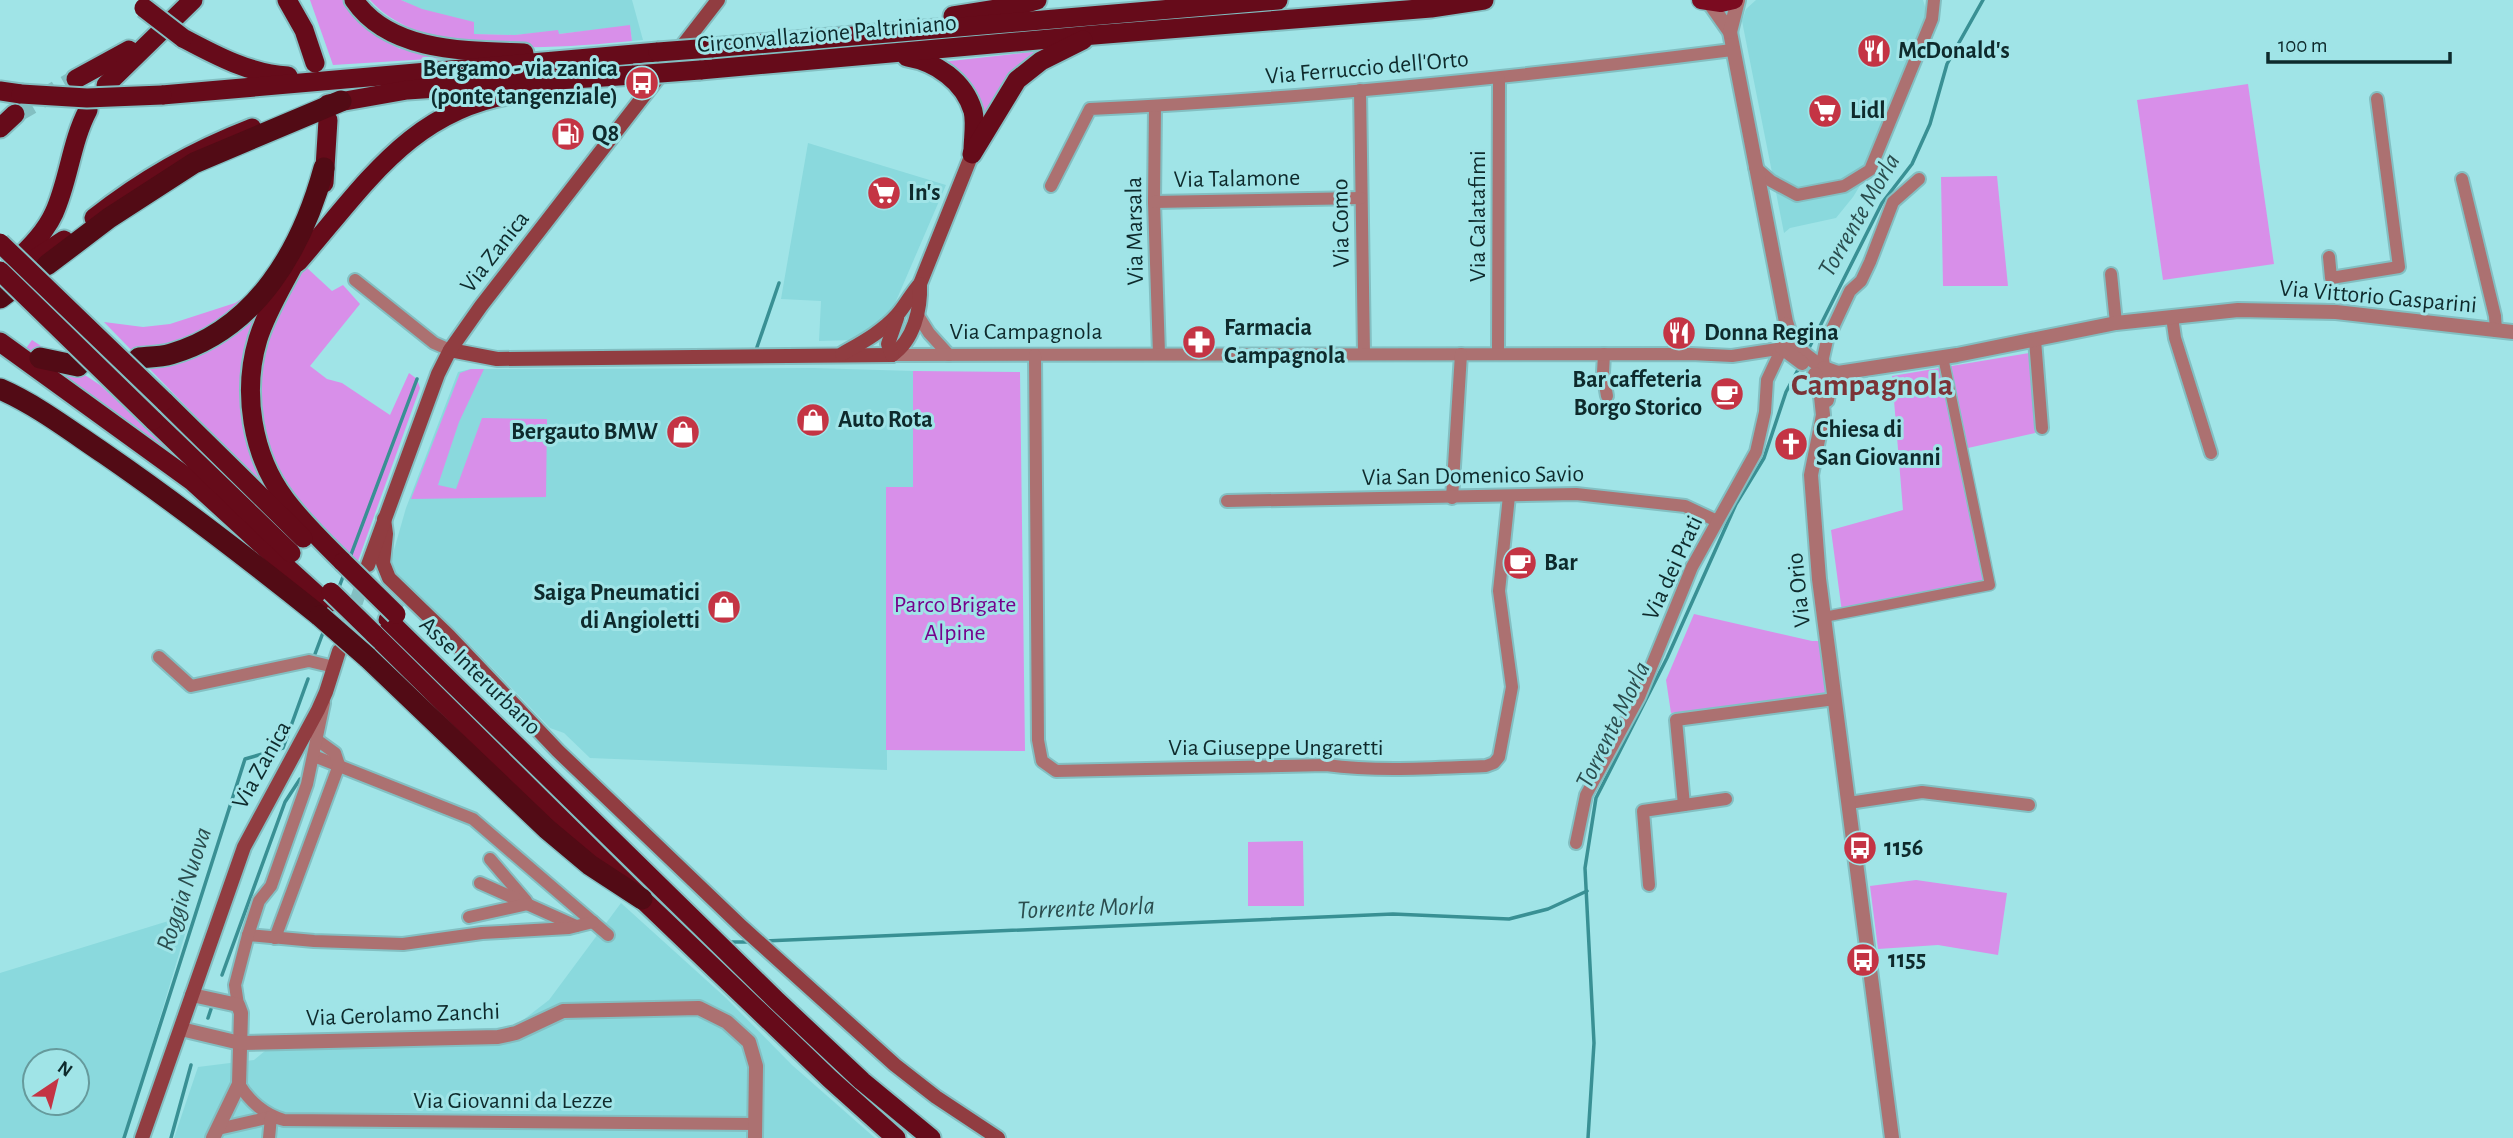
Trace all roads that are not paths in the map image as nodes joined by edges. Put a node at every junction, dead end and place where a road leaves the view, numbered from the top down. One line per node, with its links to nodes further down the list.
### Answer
1 (193, 0): 15 (highway)
2 (287, 0): 16 (highway)
3 (299, 0): 16 (highway)
4 (354, 0): 23 (highway)
5 (718, 0): 62 (main road, Via Zanica)
6 (1037, 0): 18 (highway)
7 (1120, 0): 8 (highway)
8 (1171, 0)
9 (1278, 0): 18 (highway, Circonvallazione Paltriniano)
10 (1484, 0): 19 (highway, Circonvallazione Paltriniano)
11 (1736, 0): 13 (main road); 17 (street)
12 (1934, 0): 38 (street)
13 (1705, 1): 17 (street)
14 (139, 4): 25 (highway, bridge)
15 (161, 28): 24 (highway); 27 (highway)
16 (304, 30): 22 (highway)
17 (1730, 32): 20 (street)
18 (898, 33): 23 (highway, Circonvallazione Paltriniano, bridge)
19 (1094, 35): 21 (highway, Circonvallazione Paltriniano); 37 (highway)
20 (1732, 50): 26 (street, Via Ferruccio dell'Orto); 38 (street)
21 (888, 54): 23 (highway, Circonvallazione Paltriniano, bridge); 37 (highway)
22 (315, 62)
23 (580, 69): 25 (highway, Circonvallazione Paltriniano); 31 (highway, Circonvallazione Paltriniano); 48 (highway)
24 (76, 79)
25 (338, 79): 29 (highway, bridge)
26 (1499, 79): 28 (street, Via Ferruccio dell'Orto); 67 (street, Via Calatafimi)
27 (106, 85)
28 (1360, 90): 32 (street, Via Ferruccio dell'Orto); 43 (street, Via Como)
29 (0, 91)
30 (2377, 99): 46 (street, Via Vittorio Gasparini)
31 (341, 101): 47 (highway); 49 (highway, Circonvallazione Paltriniano)
32 (1155, 106): 42 (street, Via Ferruccio dell'Orto); 44 (street, Via Marsala)
33 (88, 110): 49 (highway)
34 (15, 114): 36 (highway)
35 (328, 120): 39 (highway)
36 (0, 128)
37 (972, 154): 52 (main road)
38 (1755, 167): 61 (street)
39 (324, 168): 48 (highway); 75 (highway)
40 (1919, 179): 77 (street)
41 (2462, 179): 57 (street, Via Vittorio Gasparini)
42 (1051, 186)
43 (1362, 198): 44 (street, Via Talamone); 65 (street, Via Como)
44 (1154, 202): 64 (street, Via Marsala)
45 (0, 243): 89 (highway, Asse Interurbano, bridge)
46 (2329, 257)
47 (47, 265)
48 (292, 269): 89 (highway)
49 (0, 271): 90 (highway, bridge)
50 (2111, 274): 56 (street)
51 (355, 280): 62 (street)
52 (920, 284): 53 (main road); 54 (main road)
53 (899, 313): 69 (main road); 70 (main road)
54 (917, 314): 70 (main road); 71 (street)
55 (2172, 317): 56 (street, Via Vittorio Gasparini); 57 (street, Via Vittorio Gasparini); 81 (street)
56 (2116, 323): 59 (street, Via Vittorio Gasparini)
57 (2496, 331): 58 (street, Via Vittorio Gasparini)
58 (2513, 332)
59 (2035, 340): 73 (street, Via Vittorio Gasparini); 80 (street)
60 (0, 342): 85 (highway)
61 (1792, 349): 68 (street, Via Campagnola); 77 (street); 87 (street, Via dei Prati)
62 (450, 350): 69 (main road, Via Campagnola); 86 (main road, Via Zanica)
63 (0, 354): 85 (highway)
64 (1159, 354): 65 (street, Via Campagnola); 72 (street, Via Campagnola)
65 (1364, 354): 66 (street, Via Campagnola)
66 (1461, 354): 67 (street, Via Campagnola); 83 (street)
67 (1498, 354): 68 (street, Via Campagnola)
68 (1604, 354): 79 (street)
69 (841, 355): 70 (main road, Via Campagnola)
70 (892, 355): 71 (street, Via Campagnola)
71 (949, 355): 72 (street, Via Campagnola)
72 (1035, 355): 82 (street, Via Giuseppe Ungaretti)
73 (1943, 356): 77 (street, Via Vittorio Gasparini); 91 (street)
74 (40, 358): 76 (highway)
75 (139, 358)
76 (78, 366)
77 (1818, 370): 91 (street, Via Orio)
78 (0, 389): 90 (highway)
79 (1607, 396)
80 (2042, 428)
81 (2211, 453)
82 (1509, 496): 83 (street, Via San Domenico Savio); 87 (street, Via San Domenico Savio)
83 (1452, 498): 84 (street, Via San Domenico Savio)
84 (1227, 501)
85 (227, 513): 90 (highway)
86 (384, 519): 88 (main road, Via Zanica); 131 (main road)
87 (1717, 521): 105 (street, Via dei Prati)
88 (368, 565)
89 (341, 567): 118 (highway, Asse Interurbano)
90 (326, 604): 92 (highway, bridge)
91 (1824, 617): 97 (street, Via Orio)
92 (369, 645): 109 (highway); 109 (highway)
93 (340, 651): 95 (main road, Via Zanica)
94 (159, 657): 95 (street)
95 (321, 664): 96 (main road, Via Zanica)
96 (326, 692): 98 (street, Via Zanica); 117 (main road, Via Zanica)
97 (1835, 699): 102 (street, Via Orio); 103 (street)
98 (317, 740): 99 (street, Via Zanica); 100 (street)
99 (314, 756): 100 (street); 114 (street, Via Zanica)
100 (339, 765): 112 (street); 116 (street)
101 (1726, 799): 103 (street)
102 (1849, 803): 104 (street); 132 (street, Via Orio)
103 (1684, 805): 108 (street)
104 (2029, 805)
105 (1576, 843)
106 (489, 859): 110 (street)
107 (480, 884): 110 (street)
108 (1649, 885)
109 (642, 899): 128 (highway)
110 (528, 904): 111 (street); 113 (street)
111 (469, 917)
112 (593, 922): 113 (street); 115 (street)
113 (576, 926): 116 (street)
114 (248, 935): 116 (street); 119 (street, Via Zanica)
115 (608, 935)
116 (275, 938)
117 (192, 995): 119 (street); 120 (main road, Via Zanica)
118 (776, 1000): 129 (highway, Asse Interurbano); 130 (highway)
119 (238, 1005): 121 (street)
120 (181, 1029): 121 (street, Via Gerolamo Zanchi); 126 (main road, Via Zanica)
121 (240, 1043): 122 (street); 124 (street, Via Gerolamo Zanchi)
122 (239, 1084): 123 (street); 125 (street)
123 (271, 1117): 124 (street, Via Giovanni da Lezze); 125 (street, Via Giovanni da Lezze); 127 (street)
124 (755, 1131)
125 (215, 1133)
126 (142, 1138)
127 (269, 1138)
128 (896, 1138)
129 (931, 1138)
130 (946, 1138)
131 (998, 1138)
132 (1892, 1138)

